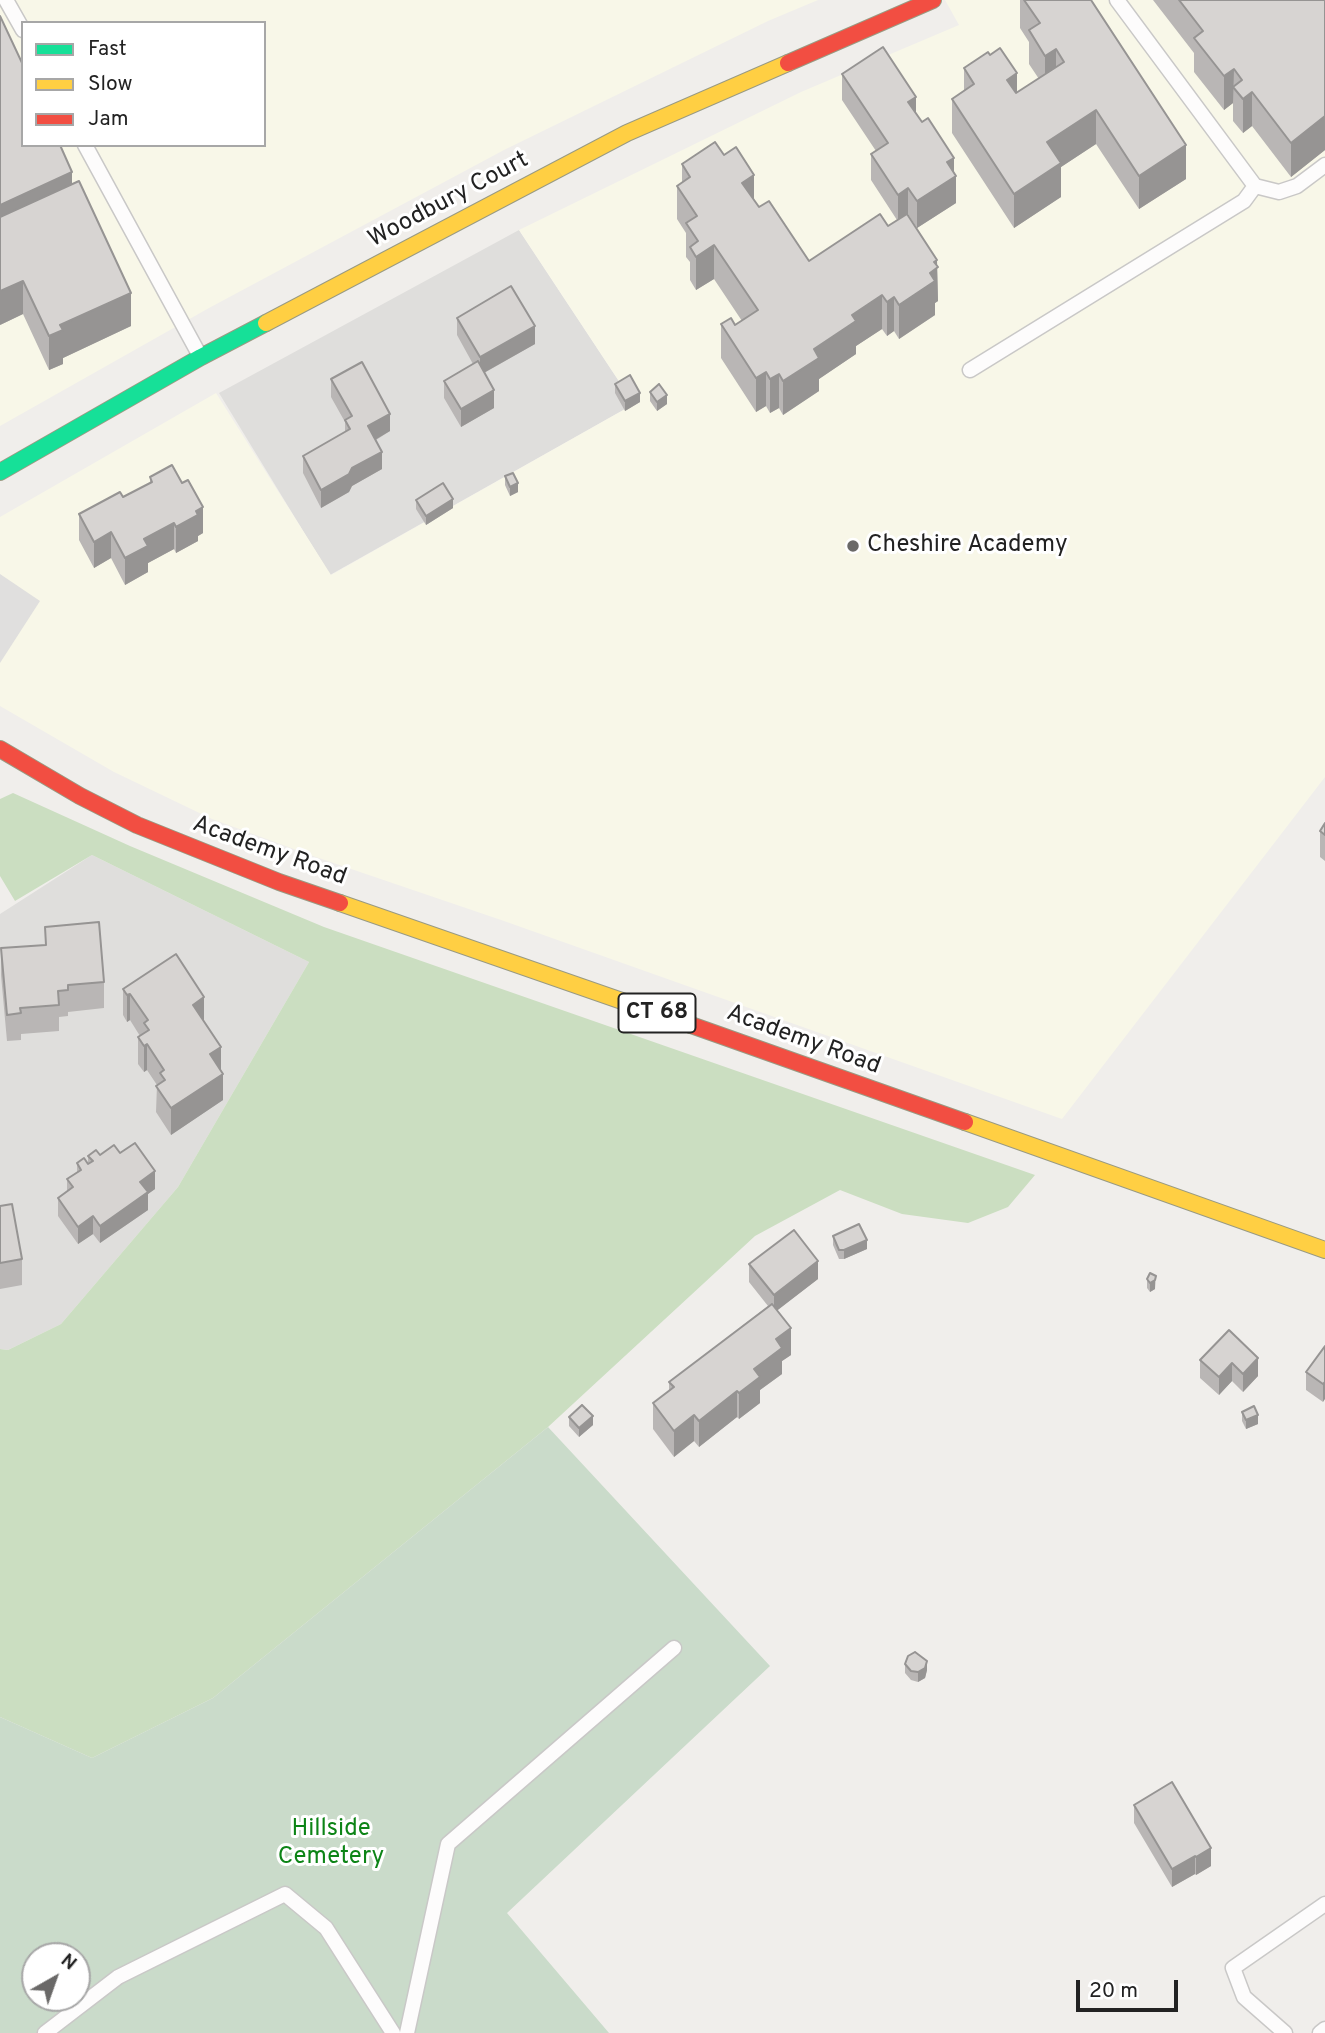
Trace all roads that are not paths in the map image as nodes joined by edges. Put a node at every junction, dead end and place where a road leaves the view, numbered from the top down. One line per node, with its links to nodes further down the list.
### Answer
1 (6, 0): 4 (lane)
2 (933, 0): 8 (main road, Woodbury Court)
3 (1117, 0): 7 (lane)
4 (21, 26)
5 (86, 147): 8 (lane)
6 (1325, 164): 7 (lane)
7 (1255, 186): 9 (lane)
8 (201, 357): 10 (main road, Woodbury Court)
9 (970, 370)
10 (0, 472)
11 (0, 749): 12 (main road, Academy Road / CT 68)
12 (1325, 1250)
13 (674, 1648): 18 (lane)
14 (1325, 1904): 19 (lane)
15 (1325, 2029): 20 (lane)
16 (45, 2033): 17 (lane)
17 (393, 2033)
18 (407, 2033)
19 (1286, 2033)
20 (1320, 2033)

